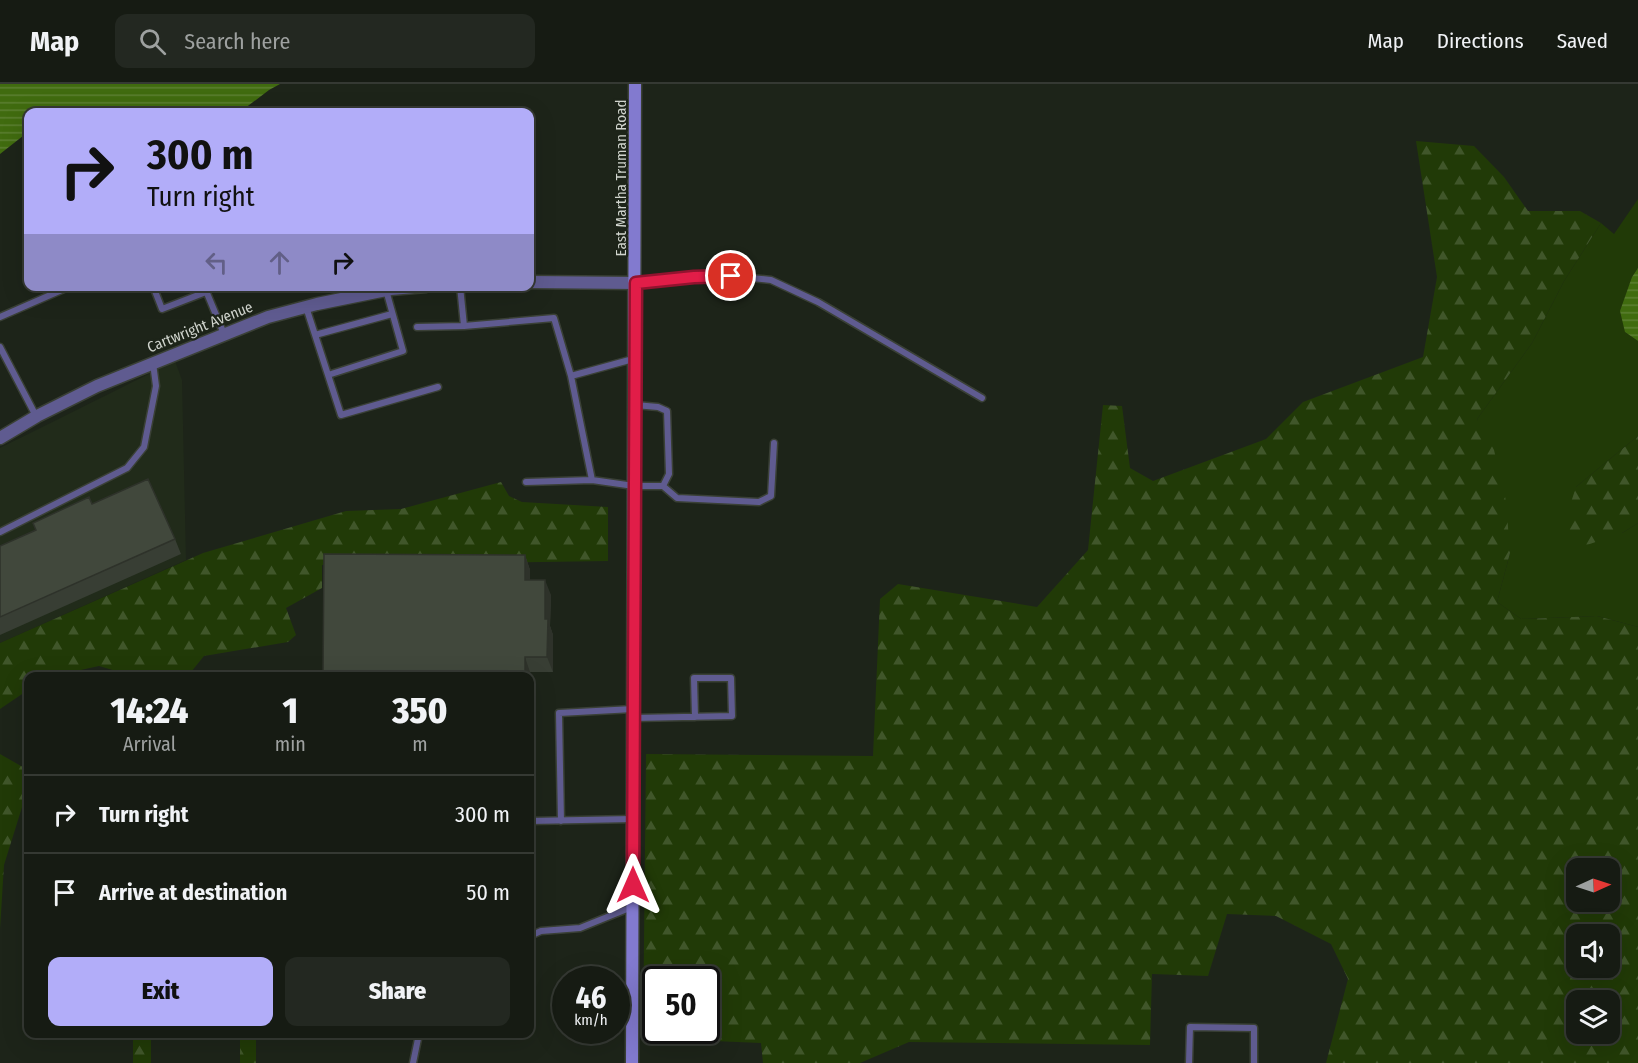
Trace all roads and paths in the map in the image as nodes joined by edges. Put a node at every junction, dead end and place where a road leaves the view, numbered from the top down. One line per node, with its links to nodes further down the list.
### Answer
1 (636, 84): 3 (main road, East Martha Truman Road)
2 (534, 282): 3 (street)
3 (636, 283): 19 (main road, East Martha Truman Road); 24 (lane)
4 (60, 291): 13 (lane)
5 (155, 291): 6 (lane)
6 (201, 291)
7 (206, 291): 16 (lane)
8 (375, 291): 11 (street, Cartwright Avenue)
9 (389, 291): 12 (lane)
10 (460, 291): 14 (lane)
11 (306, 306): 16 (street, Cartwright Avenue); 17 (lane)
12 (392, 314): 17 (lane); 21 (lane)
13 (0, 317)
14 (464, 326): 15 (lane); 22 (lane)
15 (417, 327)
16 (224, 334): 20 (street, Cartwright Avenue)
17 (315, 335): 21 (lane)
18 (0, 347): 26 (lane)
19 (635, 358): 22 (lane); 25 (main road, East Martha Truman Road)
20 (153, 362): 26 (street, Cartwright Avenue); 33 (lane)
21 (328, 375): 23 (lane)
22 (571, 376): 29 (lane)
23 (438, 387)
24 (982, 398)
25 (635, 405): 31 (main road, East Martha Truman Road); 32 (lane)
26 (37, 416): 27 (street, Cartwright Avenue)
27 (0, 438)
28 (774, 443): 32 (lane)
29 (592, 480): 30 (lane); 31 (lane)
30 (526, 482)
31 (634, 486): 32 (lane); 34 (main road, East Martha Truman Road)
32 (663, 486)
33 (0, 532)
34 (633, 713): 35 (lane); 36 (main road, East Martha Truman Road); 38 (lane)
35 (694, 717): 35 (lane)
36 (633, 819): 38 (lane); 39 (main road, East Martha Truman Road)
37 (534, 821): 38 (lane)
38 (561, 821)
39 (633, 907): 40 (lane); 43 (main road, East Martha Truman Road)
40 (534, 934)
41 (418, 1038): 42 (lane)
42 (412, 1063)
43 (632, 1063)
44 (1189, 1063): 45 (lane)
45 (1254, 1063)

